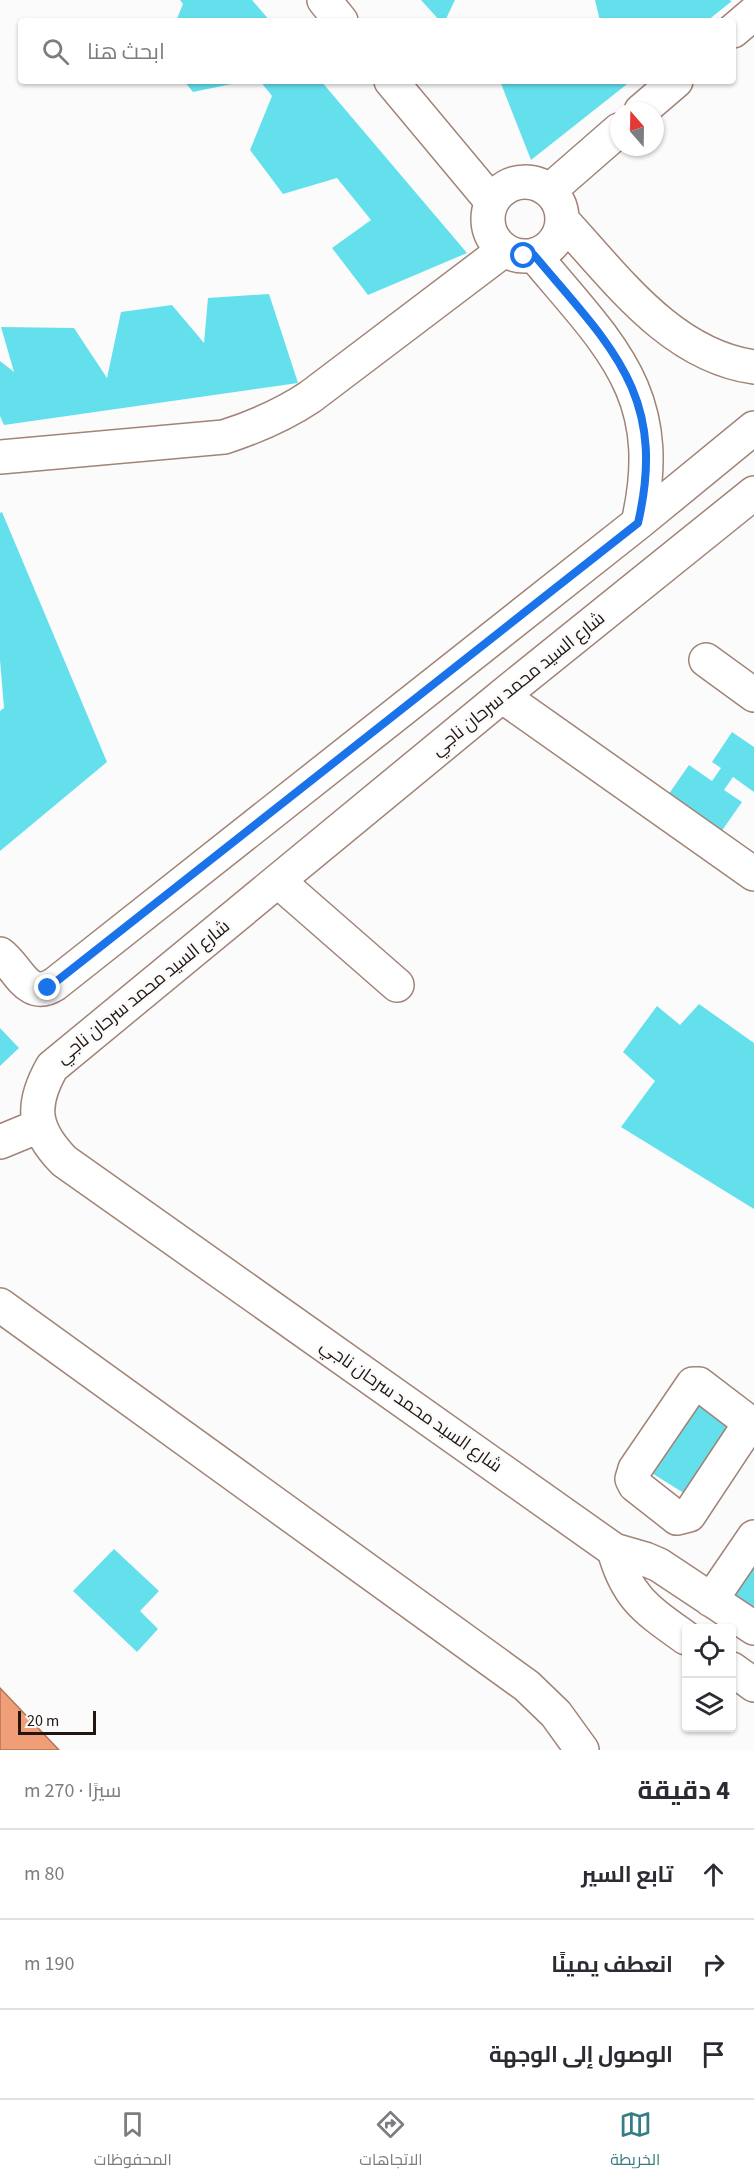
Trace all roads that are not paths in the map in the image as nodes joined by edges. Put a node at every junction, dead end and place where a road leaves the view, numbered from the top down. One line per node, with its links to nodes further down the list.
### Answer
1 (324, 0): 3 (street)
2 (754, 13): 4 (street)
3 (339, 18)
4 (736, 28)
5 (394, 84): 9 (street)
6 (672, 84): 7 (street)
7 (652, 102)
8 (610, 141): 10 (street)
9 (492, 202): 10 (street); 11 (street)
10 (556, 206): 11 (street); 12 (street)
11 (519, 252): 14 (street); 16 (street)
12 (754, 367)
13 (754, 428): 16 (street)
14 (0, 457)
15 (754, 494): 19 (street, شارع السيد محمد سرحان ناجي)
16 (638, 523): 22 (street)
17 (706, 660): 18 (street)
18 (754, 695)
19 (502, 696): 20 (street); 21 (street, شارع السيد محمد سرحان ناجي)
20 (754, 874)
21 (278, 881): 23 (street); 24 (street, شارع السيد محمد سرحان ناجي)
22 (0, 954)
23 (397, 984)
24 (39, 1126): 25 (street); 28 (street, شارع السيد محمد سرحان ناجي)
25 (0, 1142)
26 (0, 1305): 34 (street)
27 (754, 1537): 29 (street)
28 (614, 1550): 29 (street, شارع السيد محمد سرحان ناجي); 31 (street)
29 (711, 1600): 30 (street, شارع السيد محمد سرحان ناجي)
30 (754, 1629)
31 (682, 1634)
32 (736, 1672): 33 (street)
33 (754, 1685)
34 (582, 1750)

